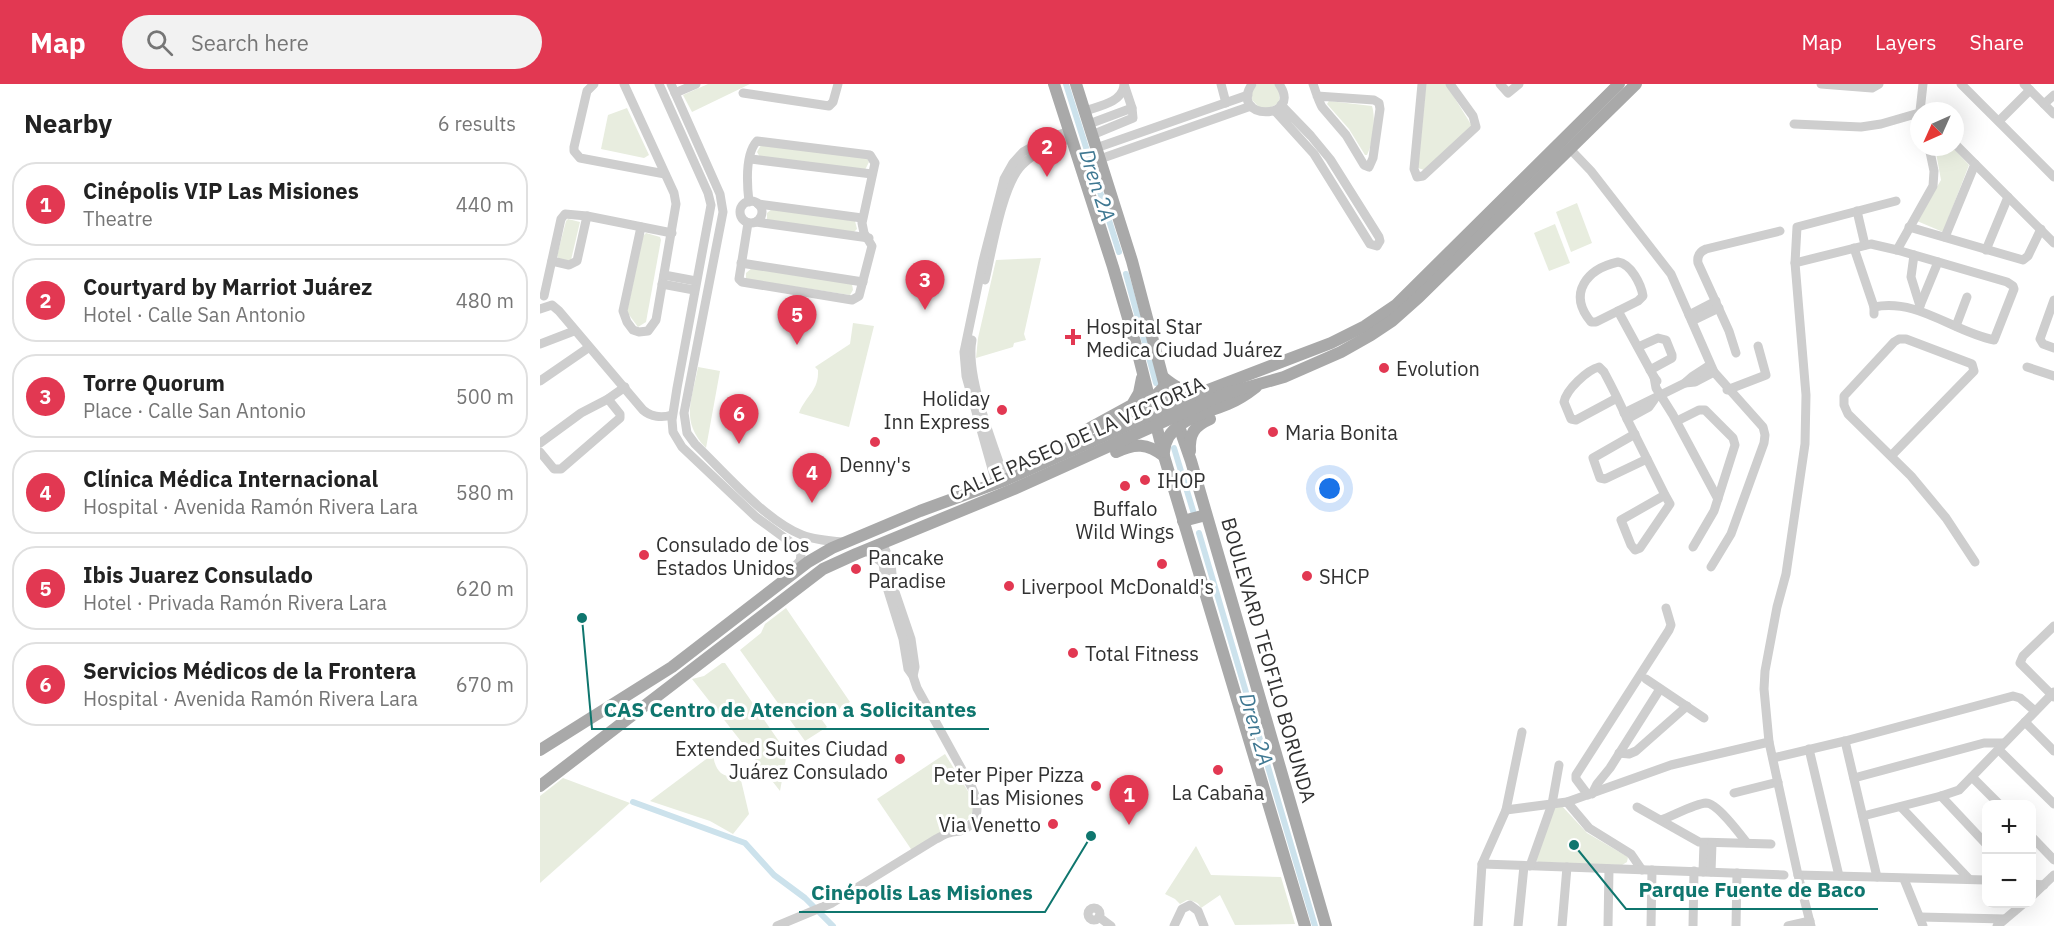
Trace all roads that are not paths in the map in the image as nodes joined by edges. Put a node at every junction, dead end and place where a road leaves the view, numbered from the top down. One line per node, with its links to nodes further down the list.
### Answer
1 (594, 84): 49 (street)
2 (624, 84): 49 (street)
3 (659, 84): 55 (street)
4 (696, 84): 23 (street)
5 (759, 84): 28 (street)
6 (838, 84): 28 (street)
7 (1054, 84): 41 (main road, BOULEVARD TEOFILO BORUNDA)
8 (1076, 84): 35 (main road, BOULEVARD TEOFILO BORUNDA)
9 (1221, 84): 31 (street)
10 (1252, 84): 26 (street)
11 (1279, 84): 34 (street)
12 (1313, 84): 29 (street)
13 (1422, 84): 14 (street)
14 (1450, 84)
15 (1500, 84): 16 (street)
16 (1519, 84)
17 (1821, 84): 21 (street)
18 (1923, 84): 30 (street)
19 (1961, 84): 38 (street)
20 (1124, 85): 35 (street); 43 (street)
21 (1878, 85)
22 (1629, 86): 44 (main road, CALLE PASEO DE LA VICTORIA); 76 (main road, CALLE PASEO DE LA VICTORIA)
23 (674, 87): 56 (street)
24 (2027, 87): 32 (street); 38 (street)
25 (742, 93): 28 (street)
26 (1248, 95): 31 (street); 33 (street)
27 (2054, 95): 32 (street)
28 (758, 96)
29 (1317, 96): 29 (street)
30 (1921, 102)
31 (1226, 103): 43 (street)
32 (2044, 104): 36 (street)
33 (1251, 106): 34 (street); 43 (street)
34 (1278, 108): 59 (street); 62 (street)
35 (1085, 111): 43 (main road, BOULEVARD TEOFILO BORUNDA)
36 (2054, 114)
37 (1910, 115): 40 (street)
38 (1999, 121): 51 (street)
39 (1794, 124): 40 (street)
40 (1834, 126): 42 (street)
41 (1070, 134): 82 (main road, BOULEVARD TEOFILO BORUNDA); 138 (street)
42 (1834, 138)
43 (1094, 141): 78 (main road, BOULEVARD TEOFILO BORUNDA)
44 (1570, 149): 85 (main road, CALLE PASEO DE LA VICTORIA); 94 (street)
45 (1964, 153): 48 (street)
46 (1931, 156): 64 (street)
47 (751, 159): 50 (street); 50 (street); 54 (street)
48 (1975, 164): 52 (street); 68 (street)
49 (665, 174): 67 (street)
50 (872, 174): 60 (street)
51 (2054, 177)
52 (2008, 197): 65 (street); 74 (street)
53 (1896, 201): 57 (street)
54 (747, 207): 56 (street); 60 (street); 61 (street); 61 (street)
55 (711, 208): 56 (street); 86 (street)
56 (723, 209): 105 (street)
57 (1857, 212): 71 (street); 81 (street)
58 (587, 216): 63 (street); 77 (street); 77 (street)
59 (1366, 216): 62 (street); 62 (street)
60 (862, 218): 69 (street)
61 (752, 222): 69 (street); 80 (street)
62 (1357, 223)
63 (641, 227): 67 (street); 83 (street)
64 (1909, 227): 68 (street); 73 (street)
65 (2041, 230): 70 (street); 74 (street)
66 (1780, 231): 90 (street)
67 (672, 233): 83 (street)
68 (1945, 237): 74 (street)
69 (869, 238): 84 (street)
70 (2054, 243)
71 (1865, 244): 72 (street); 73 (street)
72 (1854, 248): 81 (street); 91 (street)
73 (1897, 250): 75 (street)
74 (1986, 250)
75 (1914, 255): 79 (street); 91 (street)
76 (1441, 259): 85 (main road); 97 (main road, CALLE PASEO DE LA VICTORIA)
77 (552, 261): 87 (street)
78 (1132, 261): 82 (main road); 112 (main road, BOULEVARD TEOFILO BORUNDA)
79 (1938, 262): 91 (street); 95 (street)
80 (741, 263): 84 (street); 84 (street)
81 (1795, 263): 166 (street)
82 (1113, 267): 108 (main road, BOULEVARD TEOFILO BORUNDA)
83 (663, 280): 86 (street)
84 (862, 282)
85 (1432, 284): 113 (main road, CALLE PASEO DE LA VICTORIA)
86 (695, 286): 104 (street)
87 (544, 296)
88 (1967, 297): 95 (street)
89 (2054, 301): 102 (street)
90 (1718, 304): 94 (street); 103 (street)
91 (1919, 308): 95 (street)
92 (540, 309): 96 (street)
93 (1618, 311): 93 (street); 100 (street)
94 (1690, 318): 107 (street)
95 (1956, 326)
96 (574, 330): 98 (street); 101 (street)
97 (1331, 343): 113 (main road); 116 (main road, CALLE PASEO DE LA VICTORIA)
98 (540, 344)
99 (1758, 346): 115 (street)
100 (1638, 347): 109 (street); 109 (street)
101 (588, 348): 111 (street); 114 (street)
102 (2054, 348)
103 (1736, 353)
104 (683, 357): 105 (street); 121 (street)
105 (694, 359): 127 (street)
106 (2027, 367): 110 (street)
107 (1712, 369): 115 (street); 117 (street)
108 (1143, 374): 120 (main road, BOULEVARD TEOFILO BORUNDA); 134 (main road)
109 (1652, 374): 117 (street)
110 (2054, 376)
111 (540, 381)
112 (1164, 382): 116 (main road); 120 (main road); 122 (main road, BOULEVARD TEOFILO BORUNDA)
113 (1268, 382): 122 (main road, CALLE PASEO DE LA VICTORIA); 137 (main road)
114 (621, 387): 119 (street); 121 (street); 125 (street)
115 (1727, 390): 152 (street)
116 (1200, 393): 122 (main road, CALLE PASEO DE LA VICTORIA)
117 (1660, 397): 123 (street); 124 (street)
118 (1617, 398): 118 (street); 123 (street)
119 (608, 399): 128 (street); 131 (street)
120 (1153, 414): 122 (main road, CALLE PASEO DE LA VICTORIA); 130 (main road, CALLE PASEO DE LA VICTORIA); 132 (main road, BOULEVARD TEOFILO BORUNDA); 136 (main road, CALLE PASEO DE LA VICTORIA)
121 (672, 415): 125 (street)
122 (1176, 416): 132 (main road); 137 (main road, BOULEVARD TEOFILO BORUNDA)
123 (1626, 416): 126 (street)
124 (1675, 418): 141 (street); 141 (street)
125 (673, 432): 129 (street)
126 (1635, 434): 135 (street); 135 (street)
127 (689, 437): 129 (street); 143 (street)
128 (540, 443)
129 (679, 443): 146 (street)
130 (1081, 447): 134 (main road, CALLE PASEO DE LA VICTORIA); 139 (main road)
131 (540, 452)
132 (1164, 456): 136 (main road); 145 (main road, BOULEVARD TEOFILO BORUNDA)
133 (1892, 456): 133 (street); 151 (street)
134 (1059, 457): 138 (main road, CALLE PASEO DE LA VICTORIA)
135 (1647, 459): 140 (street)
136 (1077, 462): 139 (main road, CALLE PASEO DE LA VICTORIA)
137 (1191, 462): 144 (main road, BOULEVARD TEOFILO BORUNDA)
138 (1000, 481): 142 (main road); 147 (main road, CALLE PASEO DE LA VICTORIA)
139 (1014, 489): 142 (main road, CALLE PASEO DE LA VICTORIA)
140 (1665, 495): 140 (street)
141 (1718, 499): 149 (street)
142 (961, 511): 148 (main road, CALLE PASEO DE LA VICTORIA)
143 (768, 513): 146 (street); 147 (street)
144 (1206, 515): 145 (main road); 226 (main road, BOULEVARD TEOFILO BORUNDA)
145 (1183, 521): 225 (main road, BOULEVARD TEOFILO BORUNDA)
146 (762, 522): 153 (street)
147 (846, 542): 153 (main road, CALLE PASEO DE LA VICTORIA)
148 (882, 543): 150 (main road, CALLE PASEO DE LA VICTORIA); 156 (street)
149 (1693, 547)
150 (865, 550): 156 (street); 177 (main road, CALLE PASEO DE LA VICTORIA)
151 (1975, 562)
152 (1712, 567)
153 (796, 571): 169 (main road, CALLE PASEO DE LA VICTORIA)
154 (1666, 608): 178 (street)
155 (2054, 626): 159 (street)
156 (913, 676): 221 (street)
157 (1646, 679): 158 (street)
158 (1660, 689): 160 (street); 171 (street)
159 (2053, 695): 161 (street)
160 (1687, 706): 162 (street); 171 (street)
161 (2035, 711): 163 (street); 165 (street)
162 (1704, 718)
163 (2025, 722): 167 (street); 170 (street)
164 (1521, 732): 187 (street)
165 (1845, 741): 168 (street); 175 (street)
166 (1769, 742): 172 (street); 178 (street)
167 (2001, 746): 174 (street); 175 (street); 184 (street)
168 (1809, 749): 172 (street); 206 (street)
169 (540, 750)
170 (2054, 751)
171 (1619, 753): 178 (street)
172 (1773, 758): 176 (street)
173 (1559, 765): 183 (street)
174 (1972, 777): 180 (street); 181 (street)
175 (1854, 778): 188 (street)
176 (1778, 782): 179 (street); 205 (street)
177 (541, 785)
178 (1594, 793): 182 (street)
179 (1734, 793)
180 (1941, 796): 186 (street); 190 (street)
181 (1995, 800)
182 (1567, 802): 183 (street); 200 (street)
183 (1552, 804): 187 (street); 197 (street)
184 (2054, 804)
185 (1637, 807): 189 (street)
186 (1901, 807): 188 (street); 210 (street)
187 (1506, 810): 196 (street)
188 (1863, 816): 208 (street)
189 (1661, 820): 192 (street); 193 (street)
190 (1982, 840)
191 (2036, 842): 195 (street)
192 (1708, 843): 193 (street); 202 (street)
193 (1747, 843): 194 (street)
194 (1771, 844)
195 (2054, 860)
196 (1482, 864): 197 (street); 227 (street)
197 (1527, 866): 198 (street); 228 (street)
198 (1567, 867): 199 (street); 229 (street)
199 (1609, 868): 200 (street); 230 (street)
200 (1642, 870): 201 (street)
201 (1652, 870): 202 (street); 231 (street)
202 (1703, 872): 203 (street); 232 (street)
203 (1737, 873): 204 (street); 233 (street)
204 (1784, 875)
205 (1798, 875): 206 (street); 220 (street)
206 (1839, 876): 208 (street)
207 (2054, 876): 213 (street)
208 (1877, 877): 209 (street)
209 (1904, 879): 210 (street); 218 (street)
210 (1969, 879): 211 (street)
211 (1982, 880)
212 (2036, 884): 213 (street)
213 (2044, 885): 214 (street)
214 (2036, 892)
215 (2017, 908): 216 (street)
216 (2005, 919): 219 (street); 235 (street)
217 (1092, 921): 222 (street)
218 (1921, 922): 219 (street)
219 (1962, 922)
220 (1810, 923): 234 (street)
221 (777, 926)
222 (1111, 926)
223 (1174, 926): 224 (street)
224 (1204, 926)
225 (1305, 926)
226 (1326, 926)
227 (1478, 926)
228 (1518, 926)
229 (1562, 926)
230 (1608, 926)
231 (1651, 926)
232 (1693, 926)
233 (1736, 926)
234 (1788, 926)
235 (1997, 926)

